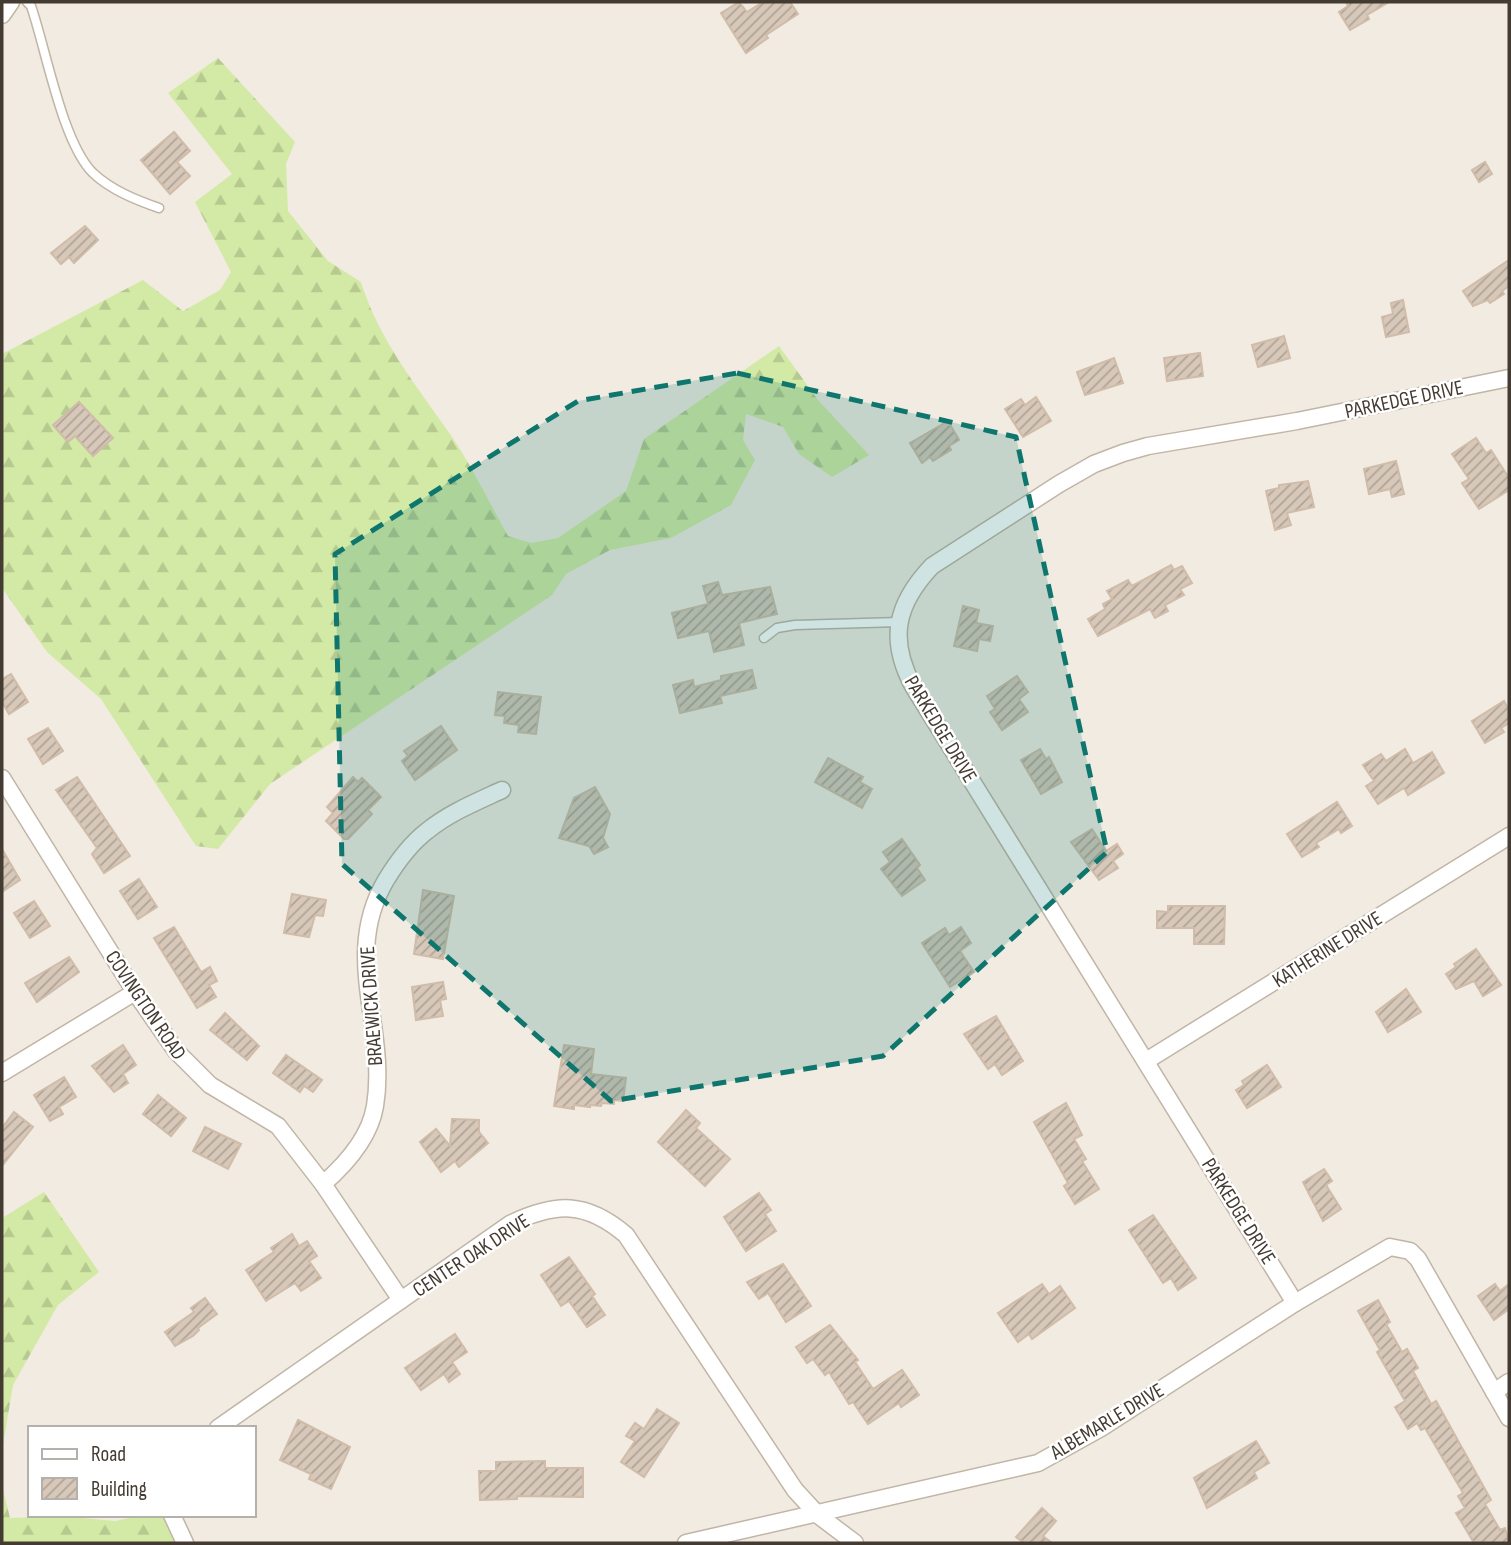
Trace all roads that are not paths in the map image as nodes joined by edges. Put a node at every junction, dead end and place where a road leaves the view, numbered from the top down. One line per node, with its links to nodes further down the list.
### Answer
1 (11, 2): 3 (street)
2 (27, 2): 4 (lane)
3 (2, 15)
4 (159, 208)
5 (1509, 377): 6 (street, PARKEDGE DRIVE)
6 (900, 622): 7 (lane); 12 (street, PARKEDGE DRIVE)
7 (764, 638)
8 (2, 778): 11 (street, COVINGTON ROAD)
9 (502, 790): 14 (street, BRAEWICK DRIVE)
10 (1509, 836): 12 (street, KATHERINE DRIVE)
11 (135, 992): 13 (street); 14 (street, COVINGTON ROAD)
12 (1146, 1061): 16 (street, PARKEDGE DRIVE)
13 (2, 1073)
14 (323, 1184): 15 (street, COVINGTON ROAD)
15 (401, 1300): 20 (street, CENTER OAK DRIVE); 21 (street, CENTER OAK DRIVE)
16 (1295, 1303): 18 (street, ALBEMARLE DRIVE); 21 (street, ALBEMARLE DRIVE)
17 (1509, 1382): 18 (street)
18 (1494, 1392): 19 (street)
19 (1509, 1418)
20 (221, 1426)
21 (818, 1515): 24 (street); 25 (street, CENTER OAK DRIVE)
22 (173, 1517): 23 (street)
23 (185, 1543)
24 (686, 1543)
25 (855, 1543)

